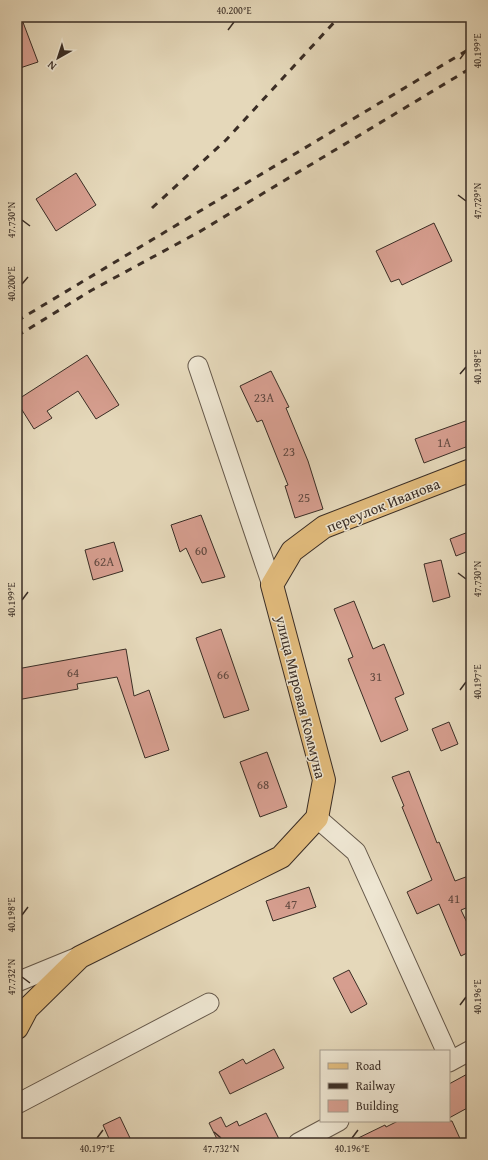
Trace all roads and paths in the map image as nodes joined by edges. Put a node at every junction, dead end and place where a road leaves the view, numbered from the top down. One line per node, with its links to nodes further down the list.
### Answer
1 (198, 366): 3 (street, улица Мировая Коммуна)
2 (471, 470): 3 (main road, переулок Иванова)
3 (272, 585): 4 (main road, улица Мировая Коммуна)
4 (317, 818): 5 (main road); 9 (street)
5 (80, 957): 6 (street); 8 (main road)
6 (17, 982)
7 (209, 1003): 12 (street)
8 (17, 1028)
9 (445, 1050)
10 (471, 1050): 11 (street)
11 (450, 1058)
12 (17, 1104)
13 (337, 1122): 14 (street)
14 (298, 1143)

